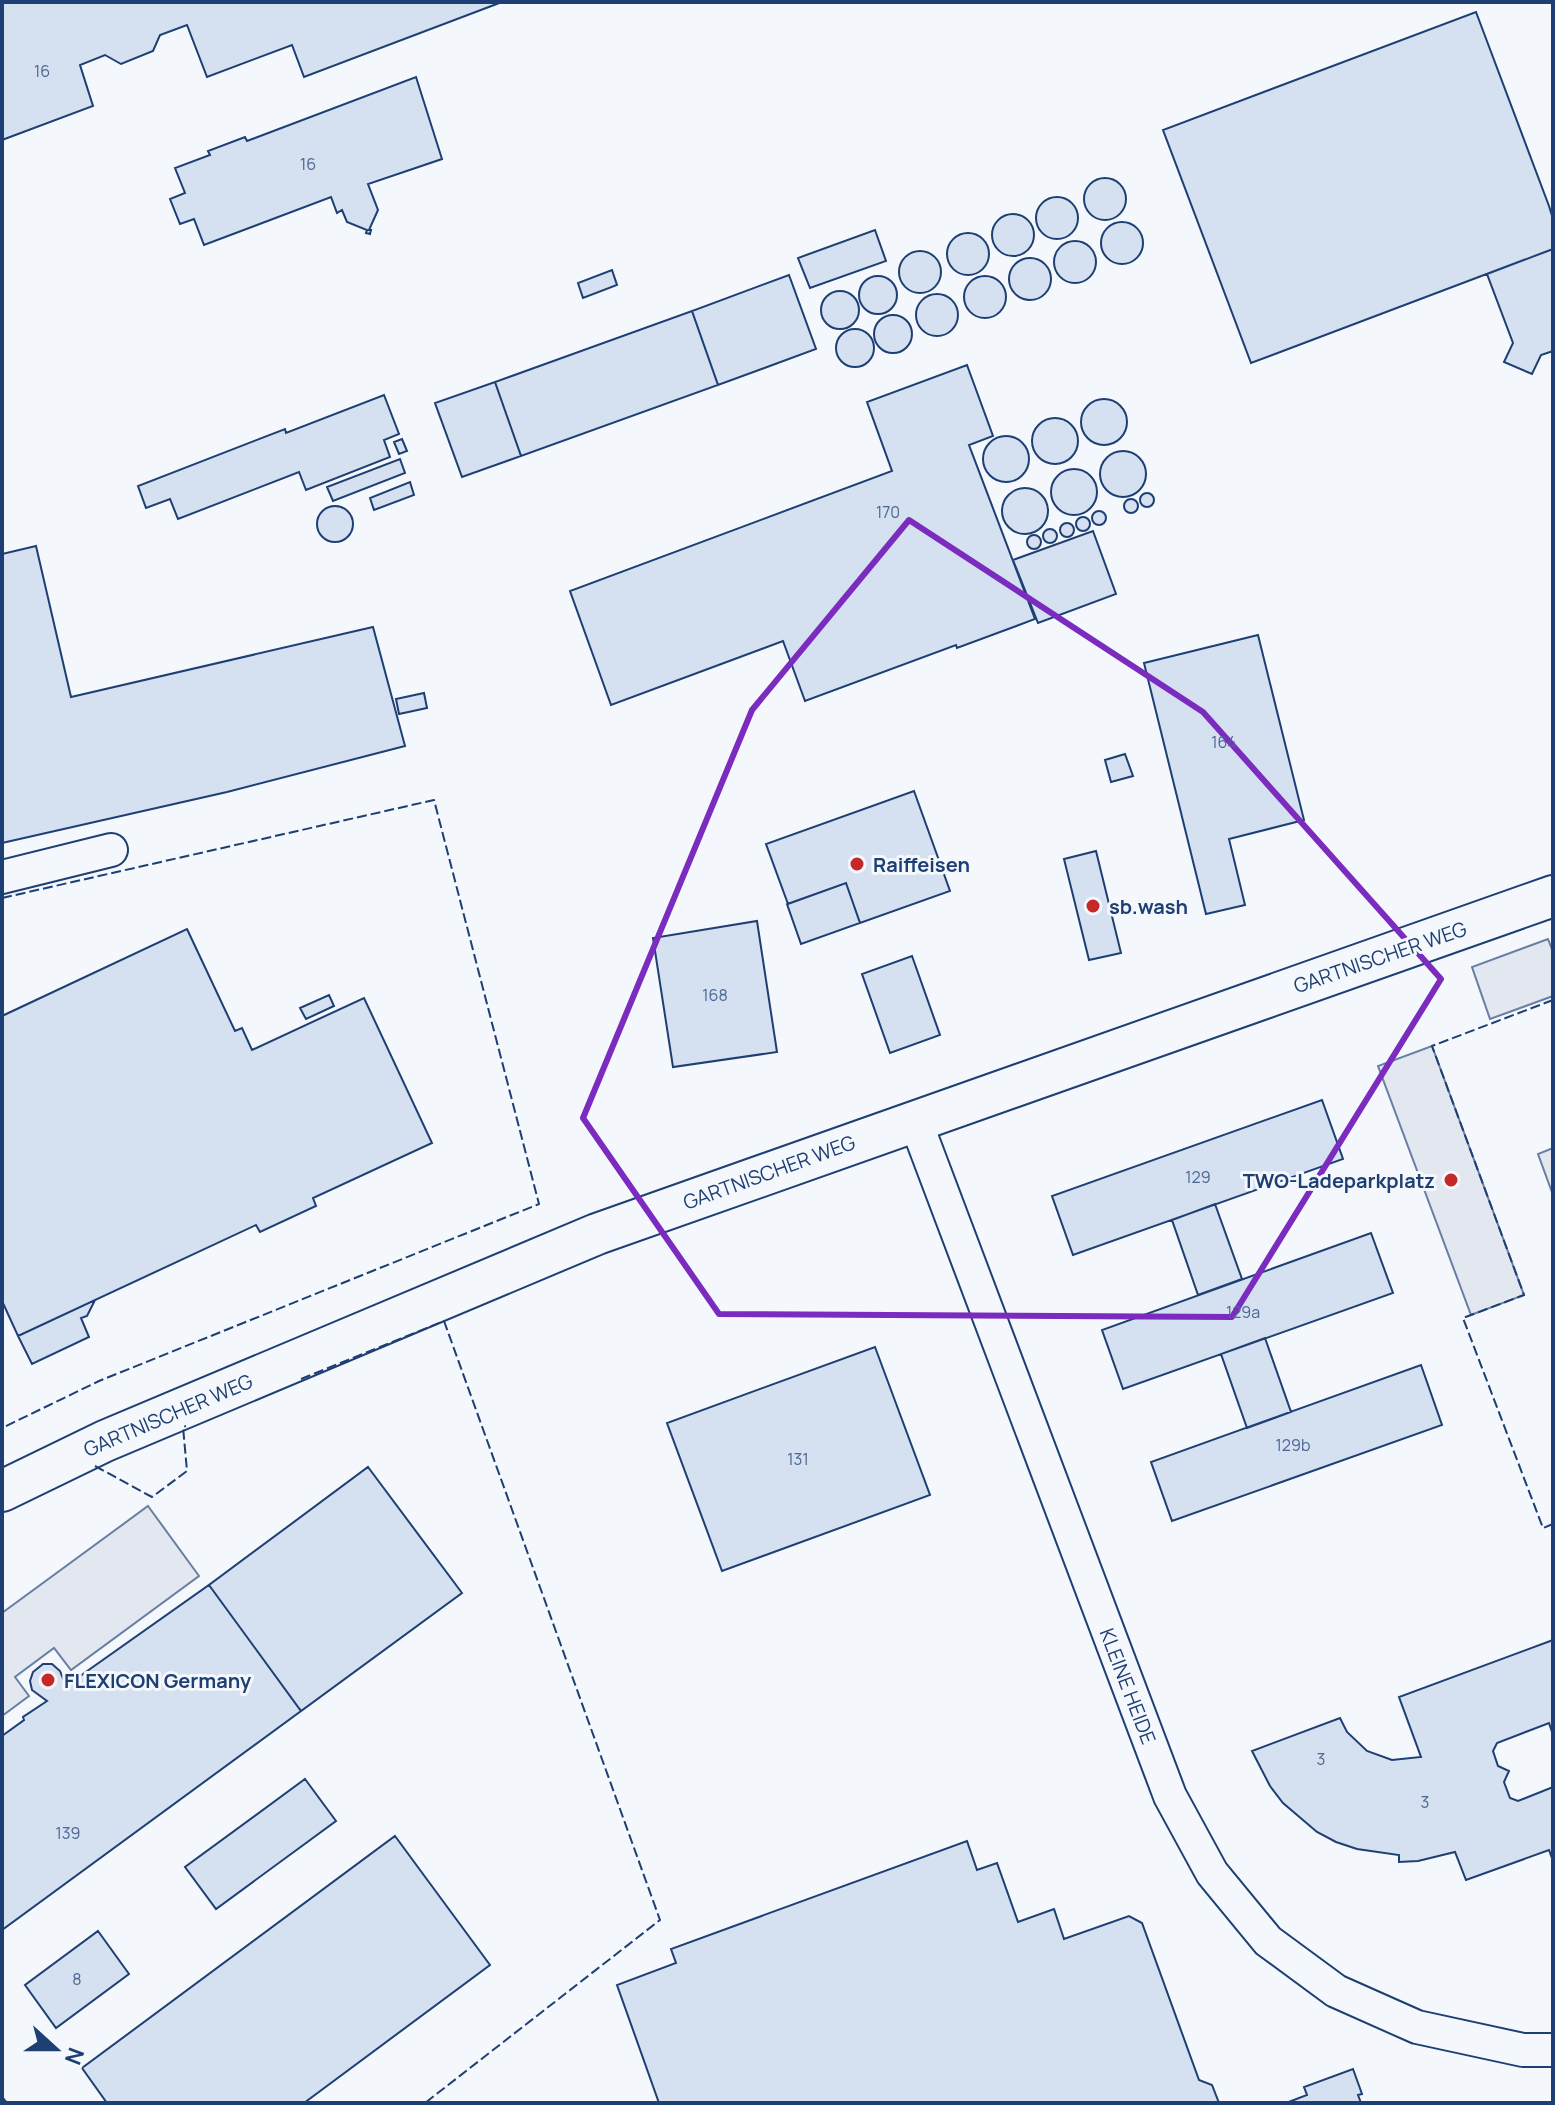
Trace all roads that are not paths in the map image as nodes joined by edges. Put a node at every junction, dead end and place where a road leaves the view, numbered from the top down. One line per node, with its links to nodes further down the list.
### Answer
1 (111, 850): 2 (street)
2 (2, 877)
3 (1553, 896): 4 (street, GARTNISCHER WEG)
4 (915, 1120): 5 (street, GARTNISCHER WEG); 6 (street, KLEINE HEIDE)
5 (2, 1491)
6 (1553, 2050)

